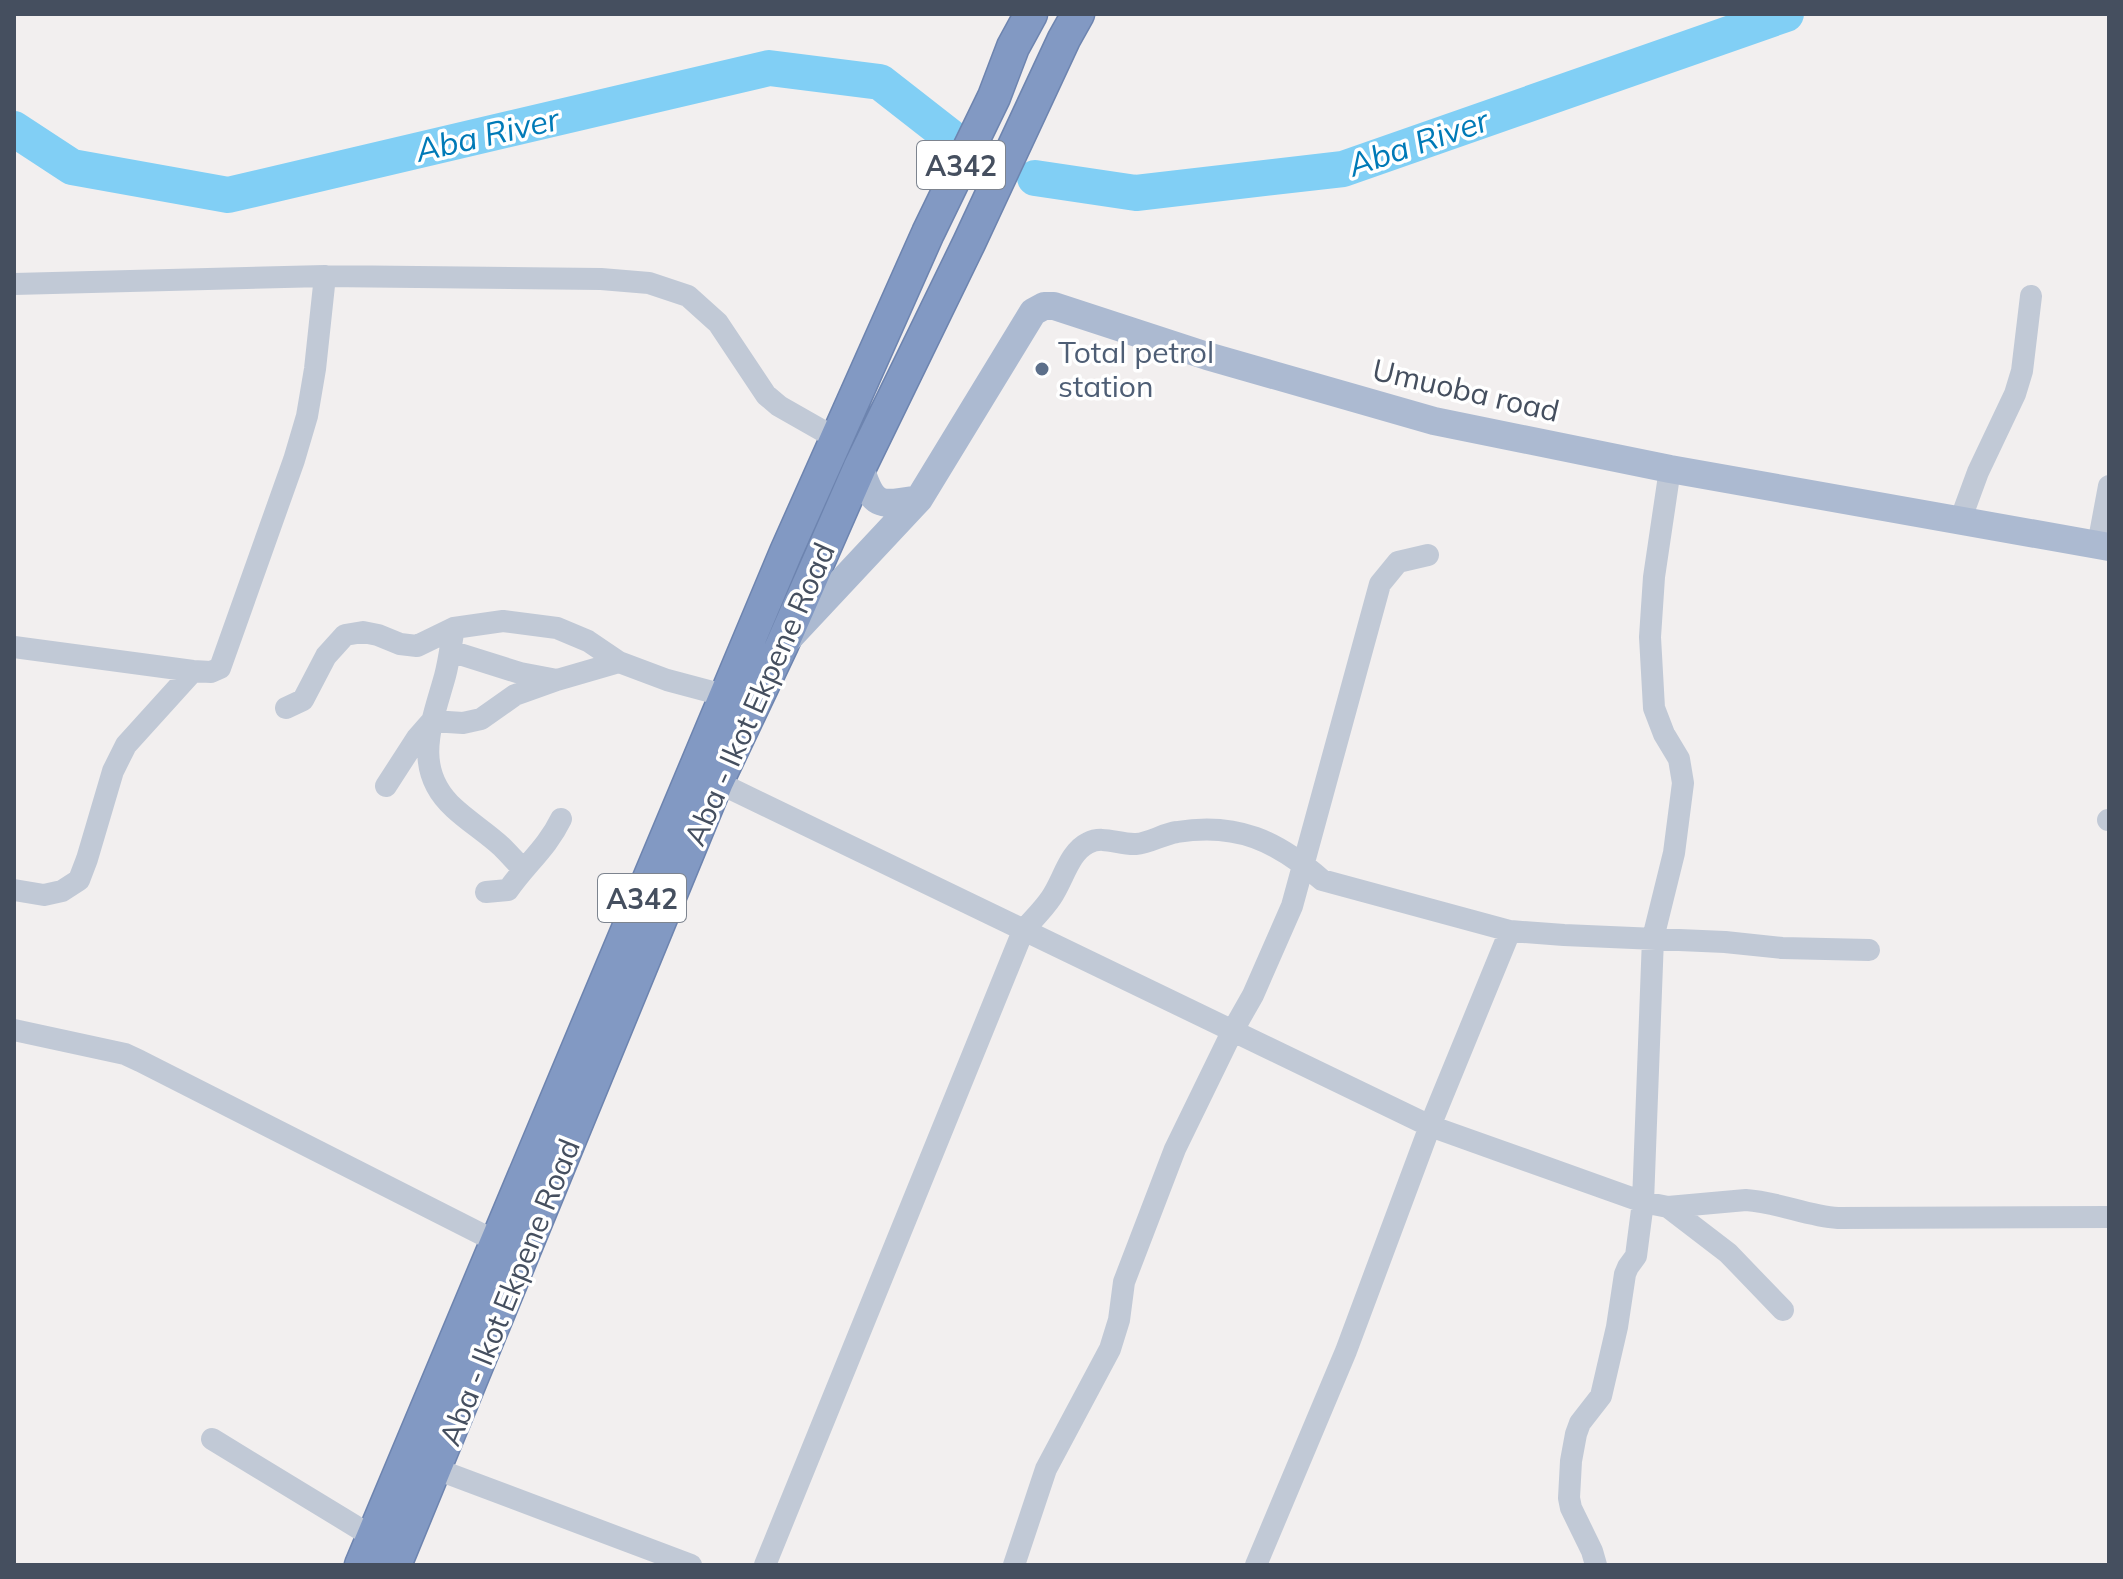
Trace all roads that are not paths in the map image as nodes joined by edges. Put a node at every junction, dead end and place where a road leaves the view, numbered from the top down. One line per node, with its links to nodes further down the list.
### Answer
1 (1031, 14): 6 (highway, Aba - Ikot Ekpene Road / A342)
2 (1078, 14): 7 (highway, Aba - Ikot Ekpene Road / A342)
3 (325, 276): 4 (street); 6 (street); 19 (street)
4 (14, 284)
5 (2031, 296): 11 (street)
6 (837, 439): 21 (highway, Aba - Ikot Ekpene Road / A342)
7 (860, 467): 10 (main road); 15 (highway, Aba - Ikot Ekpene Road / A342)
8 (1670, 469): 10 (main road, Umuoba road); 11 (main road, Umuoba road); 33 (street)
9 (2109, 486): 12 (street)
10 (919, 499): 15 (main road, Umuoba road)
11 (1960, 521): 12 (main road, Umuoba road)
12 (2104, 546)
13 (1428, 555): 28 (street)
14 (454, 628): 17 (street); 18 (street); 22 (street)
15 (782, 645): 24 (highway, Aba - Ikot Ekpene Road / A342)
16 (14, 647): 19 (street)
17 (450, 651): 20 (street); 23 (street)
18 (619, 662): 20 (street); 21 (street)
19 (193, 671): 29 (street)
20 (557, 680): 23 (street)
21 (727, 696): 41 (highway, Aba - Ikot Ekpene Road / A342)
22 (286, 708)
23 (432, 721): 25 (street); 27 (street)
24 (717, 782): 31 (street); 44 (highway, Aba - Ikot Ekpene Road / A342)
25 (386, 786)
26 (561, 819): 27 (street)
27 (530, 862): 30 (street)
28 (1304, 864): 31 (street); 32 (street); 36 (street)
29 (14, 890)
30 (486, 892)
31 (1023, 931): 36 (street); 48 (street)
32 (1510, 931): 33 (street); 37 (street)
33 (1653, 938): 34 (street); 38 (street)
34 (1869, 950)
35 (14, 1030): 41 (street)
36 (1232, 1032): 37 (street); 49 (street)
37 (1430, 1126): 38 (street); 50 (street)
38 (1643, 1202): 39 (street); 51 (street)
39 (1668, 1207): 40 (street); 42 (street)
40 (2109, 1217)
41 (497, 1242): 45 (highway, Aba - Ikot Ekpene Road / A342)
42 (1783, 1310)
43 (212, 1439): 45 (street)
44 (436, 1469): 46 (highway, Aba - Ikot Ekpene Road / A342); 47 (street)
45 (367, 1551)
46 (395, 1565)
47 (691, 1565)
48 (765, 1565)
49 (1014, 1565)
50 (1256, 1565)
51 (1596, 1565)

